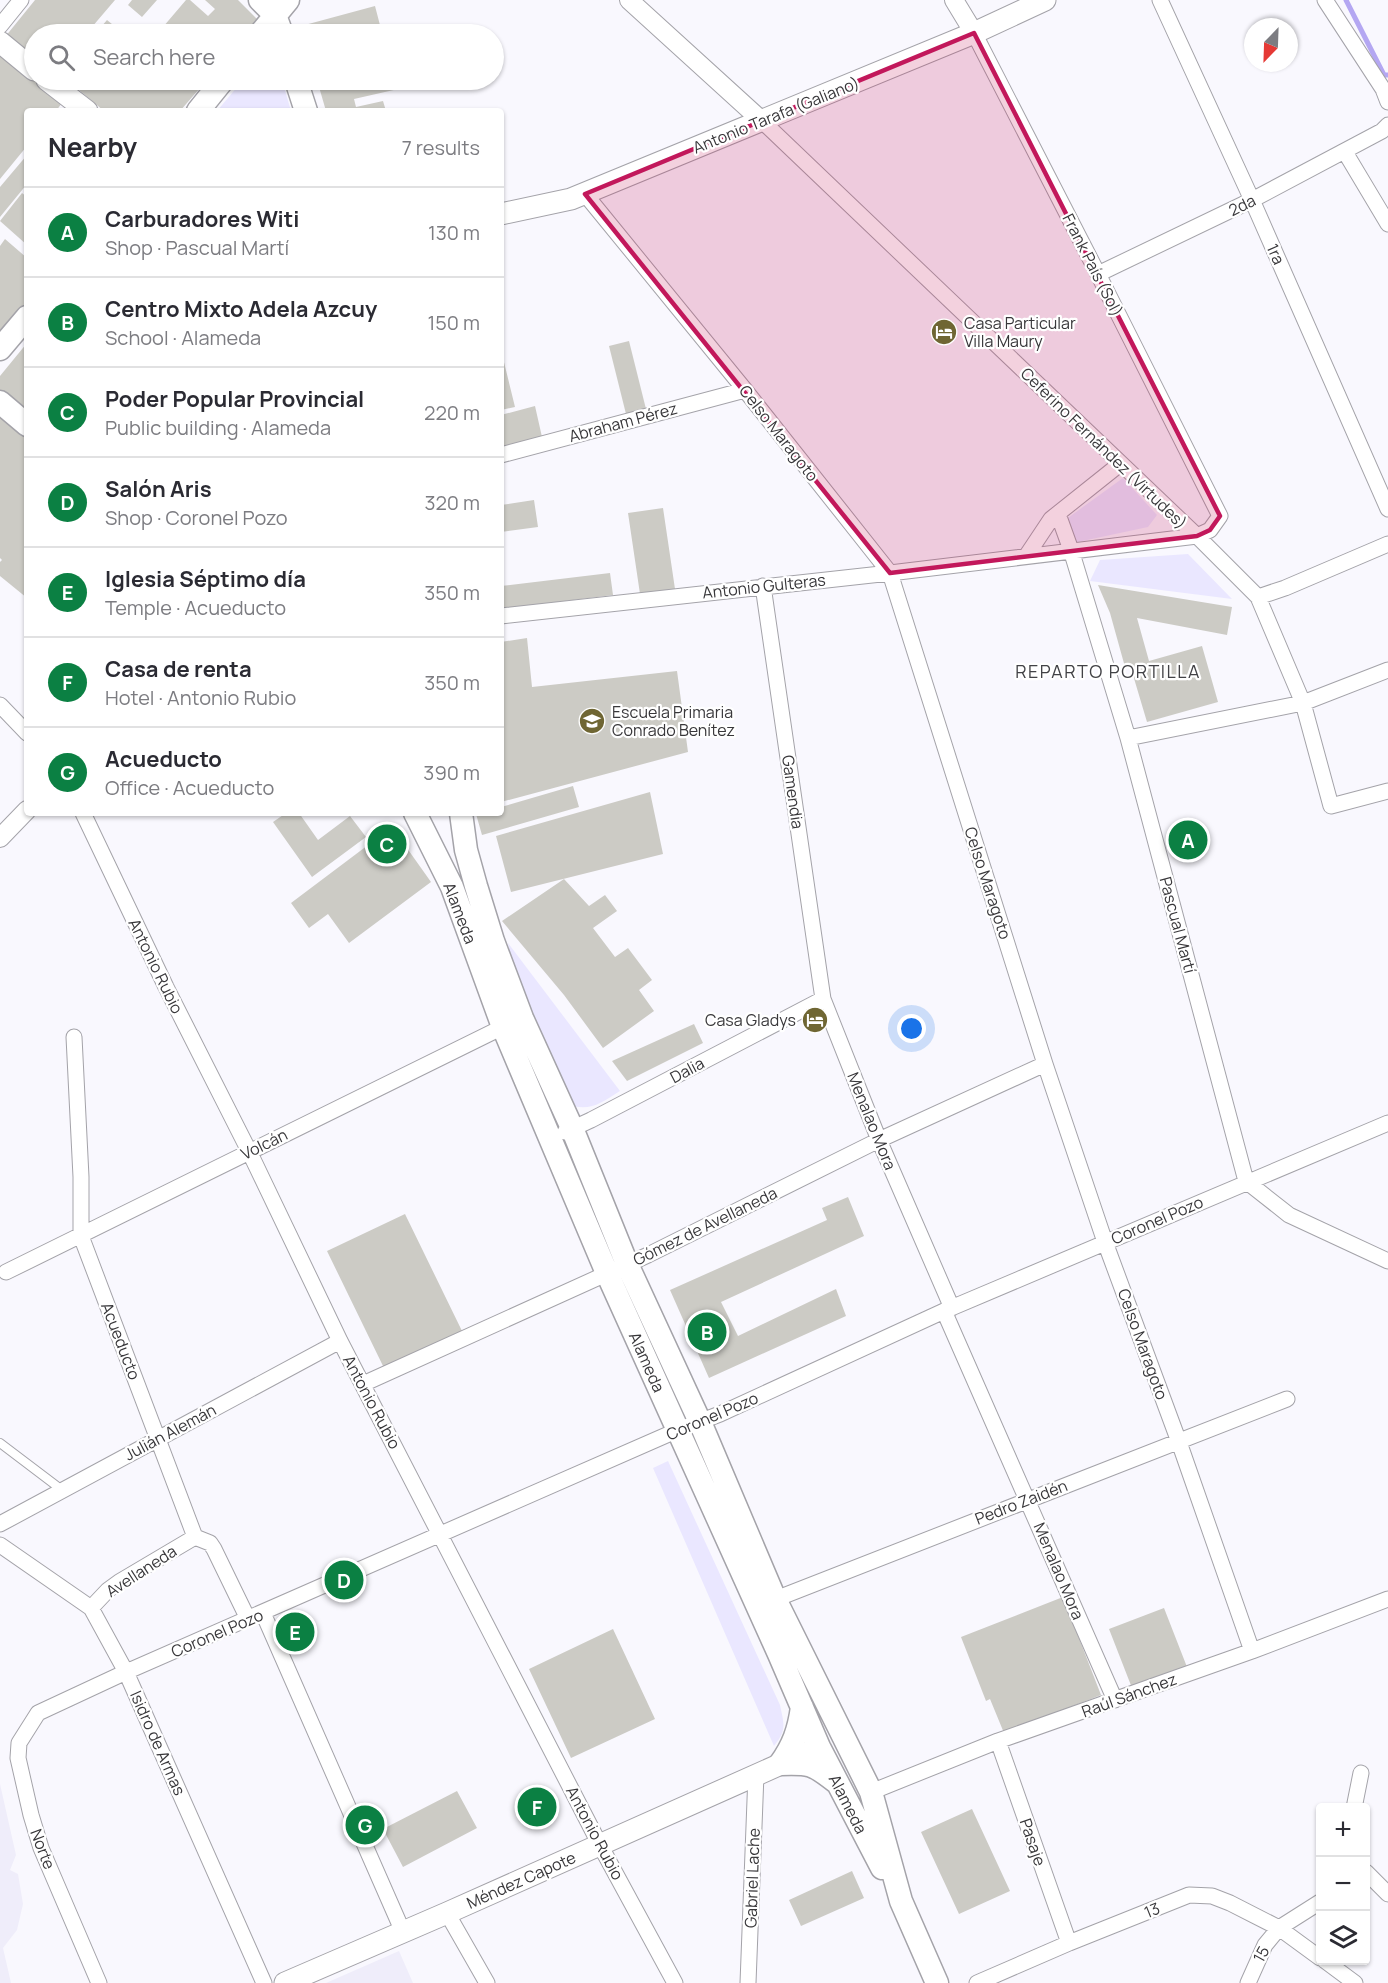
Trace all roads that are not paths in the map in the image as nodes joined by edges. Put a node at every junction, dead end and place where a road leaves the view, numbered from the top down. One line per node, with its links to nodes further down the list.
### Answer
1 (21, 0): 7 (street)
2 (629, 0): 18 (street, Ceferino Fernández (Virtudes))
3 (954, 0): 8 (street, Frank País (Sol))
4 (1045, 0): 8 (main road, Antonio Tarafa (Galiano))
5 (1160, 0): 22 (street, 1ra)
6 (1324, 0): 14 (street)
7 (0, 26)
8 (974, 33): 18 (main road, Antonio Tarafa (Galiano)); 25 (street, Frank País (Sol))
9 (0, 42): 10 (main road)
10 (24, 62)
11 (60, 90): 15 (main road)
12 (215, 90): 16 (main road)
13 (299, 90): 17 (main road)
14 (1388, 102)
15 (83, 108)
16 (200, 108)
17 (305, 108)
18 (762, 121): 21 (main road, Antonio Tarafa (Galiano)); 32 (street, Ceferino Fernández (Virtudes))
19 (1386, 130): 20 (street, 2da)
20 (1345, 152): 22 (street, 2da); 24 (street)
21 (585, 194): 23 (main road, Antonio Tarafa (Galiano)); 28 (street, Celso Maragoto)
22 (1252, 200): 25 (street, 2da); 33 (street, 1ra)
23 (504, 213)
24 (1388, 224)
25 (1098, 274): 35 (street, Frank País (Sol))
26 (24, 320): 27 (main road)
27 (0, 349)
28 (745, 390): 31 (street, Abraham Pérez); 39 (street, Celso Maragoto)
29 (0, 402): 30 (main road)
30 (24, 422)
31 (504, 454)
32 (1120, 464): 34 (street); 35 (street, Ceferino Fernández (Virtudes))
33 (1388, 509)
34 (1058, 514): 37 (street, Pascual Martí); 38 (street)
35 (1203, 533): 37 (street, Antonio Gulteras); 41 (street, Ceferino Fernández (Virtudes))
36 (1388, 544): 41 (street)
37 (1071, 550): 38 (street, Antonio Gulteras); 47 (street, Pascual Martí)
38 (1027, 555): 39 (street, Antonio Gulteras)
39 (890, 573): 40 (street, Antonio Gulteras); 57 (street, Celso Maragoto)
40 (763, 586): 42 (street, Antonio Gulteras); 54 (street, Gamendia)
41 (1258, 597): 44 (street, Ceferino Fernández (Virtudes))
42 (504, 616)
43 (1388, 670): 44 (street)
44 (1303, 703): 47 (street); 48 (street, Ceferino Fernández (Virtudes))
45 (0, 705): 46 (street)
46 (24, 730)
47 (1128, 738): 63 (street, Pascual Martí)
48 (1388, 791)
49 (24, 813): 53 (street)
50 (84, 816): 62 (street, Antonio Rubio)
51 (416, 816): 55 (main road, Alameda)
52 (461, 816): 55 (main road, Alameda)
53 (0, 838)
54 (823, 999): 59 (street, Dalia); 61 (street, Menalao Mora)
55 (512, 1022): 59 (main road, Alameda); 60 (main road, Alameda); 62 (street, Volcán)
56 (74, 1037): 64 (street, Acueducto)
57 (1045, 1064): 61 (street, Gómez de Avellaneda); 65 (street, Celso Maragoto)
58 (1388, 1123): 63 (street, Coronel Pozo)
59 (572, 1128): 60 (street, Dalia); 67 (main road, Alameda)
60 (550, 1139): 67 (main road, Alameda)
61 (879, 1140): 67 (street, Gómez de Avellaneda); 69 (street, Menalao Mora)
62 (249, 1151): 64 (street, Volcán); 70 (street, Antonio Rubio)
63 (1246, 1181): 65 (street, Coronel Pozo); 66 (street)
64 (81, 1236): 68 (street, Volcán); 75 (street, Acueducto)
65 (1105, 1242): 69 (street, Coronel Pozo); 76 (street, Celso Maragoto)
66 (1388, 1261)
67 (617, 1269): 71 (street, Gómez de Avellaneda); 73 (main road, Alameda); 74 (main road, Alameda)
68 (6, 1272)
69 (948, 1310): 73 (street, Coronel Pozo); 79 (street, Menalao Mora)
70 (340, 1341): 71 (street, Antonio Rubio); 75 (street, Julián Alemán)
71 (363, 1384): 81 (street, Antonio Rubio)
72 (1287, 1399): 76 (street, Pedro Zaidén)
73 (700, 1422): 74 (street, Coronel Pozo); 85 (main road, Alameda)
74 (678, 1430): 81 (street, Coronel Pozo); 85 (main road, Alameda)
75 (157, 1438): 78 (street, Julián Alemán); 82 (street, Acueducto)
76 (1179, 1442): 79 (street, Pedro Zaidén); 88 (street, Celso Maragoto)
77 (0, 1443): 78 (lane)
78 (63, 1491): 80 (street, Julián Alemán)
79 (1028, 1499): 85 (street, Pedro Zaidén); 90 (street, Menalao Mora)
80 (0, 1524)
81 (440, 1534): 87 (street, Coronel Pozo); 102 (street, Antonio Rubio)
82 (195, 1537): 86 (street, Avellaneda); 87 (street)
83 (0, 1545): 86 (street, Isidro de Armas)
84 (1388, 1599): 88 (street, Raúl Sánchez)
85 (771, 1605): 91 (main road, Alameda); 94 (main road); 99 (main road, Alameda)
86 (91, 1608): 89 (street, Isidro de Armas)
87 (256, 1616): 89 (street, Coronel Pozo); 109 (street)
88 (1252, 1651): 90 (street, Raúl Sánchez)
89 (126, 1672): 92 (street, Coronel Pozo); 114 (street, Isidro de Armas)
90 (1115, 1700): 93 (street, Raúl Sánchez)
91 (802, 1707): 94 (main road, Alameda); 95 (main road)
92 (38, 1713): 113 (street, Norte)
93 (998, 1741): 99 (street, Raúl Sánchez); 110 (street, Pasaje)
94 (819, 1747): 95 (main road, Méndez Capote); 98 (main road, Alameda); 101 (main road)
95 (780, 1764): 97 (main road, Méndez Capote); 98 (main road)
96 (1361, 1773): 100 (street)
97 (756, 1774): 102 (main road, Méndez Capote); 118 (street, Gabriel Lache)
98 (838, 1784): 105 (main road, Alameda)
99 (871, 1792): 101 (main road, Alameda)
100 (1355, 1803)
101 (882, 1836): 105 (main road, Alameda)
102 (600, 1845): 107 (main road, Méndez Capote); 117 (street, Antonio Rubio)
103 (1370, 1877): 104 (street)
104 (1388, 1894)
105 (902, 1901): 119 (main road, Alameda)
106 (1316, 1905): 108 (street)
107 (447, 1913): 109 (main road, Méndez Capote); 116 (street)
108 (1279, 1928): 110 (street, 13); 111 (street, 13); 121 (street, 15)
109 (403, 1932): 115 (main road, Méndez Capote)
110 (1069, 1943): 120 (street, 13)
111 (1316, 1955)
112 (1330, 1965): 122 (street, 13)
113 (99, 1983)
114 (264, 1983)
115 (285, 1983)
116 (487, 1983)
117 (675, 1983)
118 (748, 1983)
119 (937, 1983)
120 (977, 1983)
121 (1248, 1983)
122 (1355, 1983)

